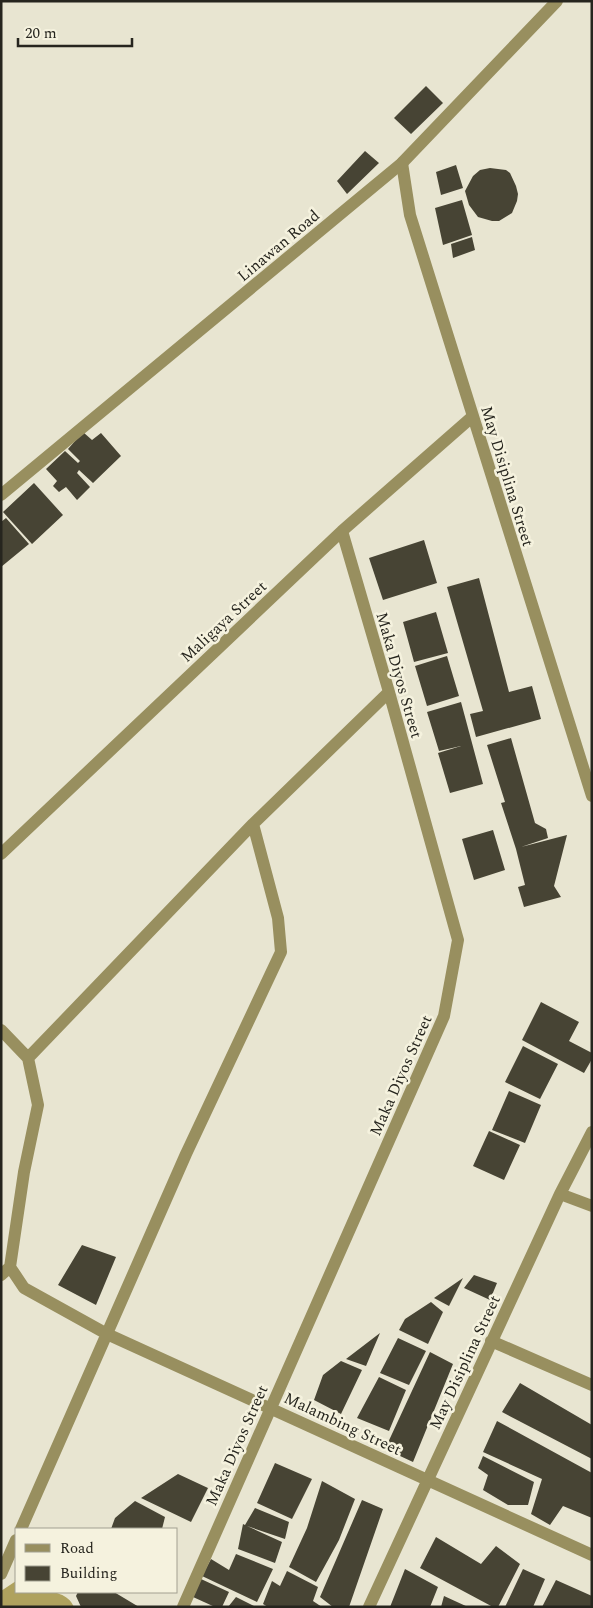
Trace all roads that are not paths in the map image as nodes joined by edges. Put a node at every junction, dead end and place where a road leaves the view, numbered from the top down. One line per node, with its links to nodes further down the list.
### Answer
1 (557, 1): 2 (street, Linawan Road)
2 (402, 163): 3 (street, May Disiplina Street); 4 (street, Linawan Road)
3 (472, 417): 5 (street, Maligaya Street); 7 (street, May Disiplina Street)
4 (1, 495)
5 (342, 531): 6 (street, Maka Diyos Street); 9 (street, Maligaya Street)
6 (389, 692): 8 (street); 19 (street, Maka Diyos Street)
7 (592, 796)
8 (253, 824): 11 (street); 16 (street)
9 (1, 854)
10 (1, 1030): 11 (street)
11 (28, 1058): 15 (street)
12 (592, 1132): 13 (street, May Disiplina Street)
13 (560, 1194): 14 (street); 17 (street, May Disiplina Street)
14 (592, 1206)
15 (5, 1271): 16 (street, Malambing Street)
16 (107, 1334): 19 (street, Malambing Street); 21 (street)
17 (491, 1341): 18 (street); 20 (street, May Disiplina Street)
18 (592, 1385)
19 (270, 1408): 20 (street, Malambing Street); 25 (street, Maka Diyos Street)
20 (426, 1480): 23 (street, Malambing Street); 26 (street, May Disiplina Street)
21 (21, 1528)
22 (15, 1542): 24 (street)
23 (592, 1555)
24 (1, 1574)
25 (183, 1607)
26 (369, 1607)

